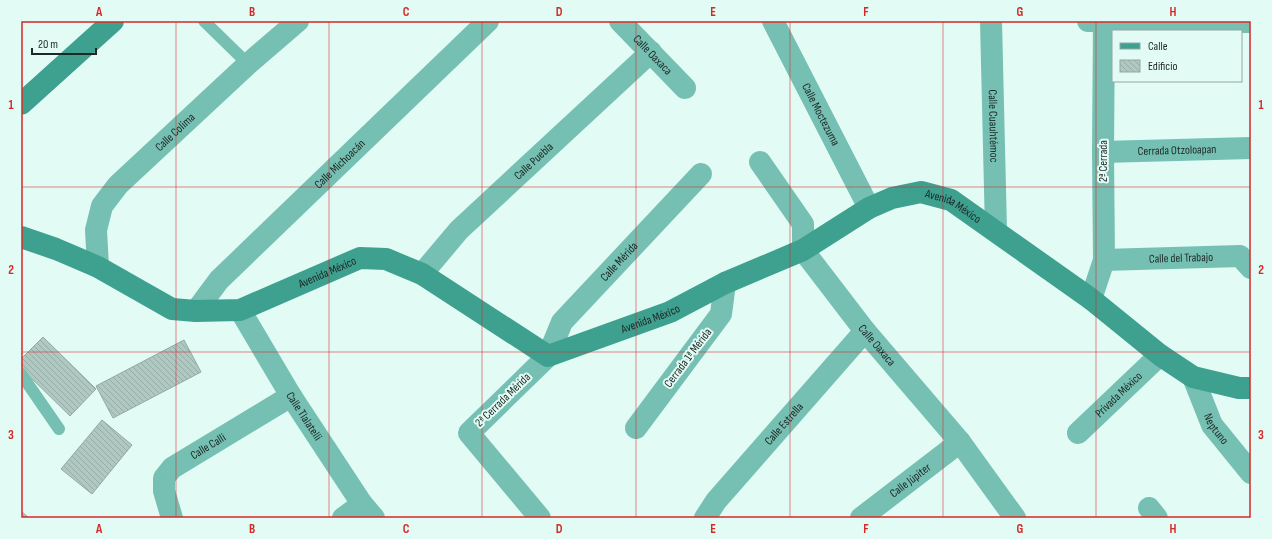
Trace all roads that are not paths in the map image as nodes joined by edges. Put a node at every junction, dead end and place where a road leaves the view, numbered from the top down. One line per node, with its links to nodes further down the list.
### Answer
1 (113, 21): 14 (street)
2 (204, 21): 12 (lane)
3 (298, 21): 12 (street, Calle Colima)
4 (488, 21): 30 (street, Calle Michoacán)
5 (620, 21): 11 (street, Calle Oaxaca)
6 (774, 21): 19 (street, Calle Moctezuma)
7 (992, 21): 20 (street, Calle Cuauhtémoc)
8 (1088, 21): 9 (street)
9 (1104, 21): 10 (street); 16 (street, 2ª Cerrada)
10 (1251, 22)
11 (651, 52): 13 (street, Calle Oaxaca); 26 (street, Calle Puebla)
12 (248, 64): 24 (street, Calle Colima)
13 (685, 88)
14 (21, 104)
15 (1251, 148): 16 (street, Cerrada Otzoloapan)
16 (1103, 152): 23 (street, 2ª Cerrada)
17 (760, 162): 22 (street)
18 (701, 174): 33 (street, Calle Mérida)
19 (869, 208): 20 (street, Avenida México); 22 (street, Avenida México)
20 (996, 231): 28 (street, Avenida México)
21 (21, 237): 24 (street, Avenida México)
22 (803, 250): 27 (street, Avenida México); 31 (street, Calle Oaxaca)
23 (1104, 260): 25 (street, Calle del Trabajo); 28 (street, 2ª Cerrada)
24 (98, 267): 30 (street, Avenida México)
25 (1251, 268)
26 (422, 274): 29 (street, Avenida México); 33 (street, Avenida México)
27 (725, 283): 33 (street, Avenida México); 38 (street, Cerrada 1ª Mérida)
28 (1091, 299): 32 (street, Avenida México)
29 (240, 310): 30 (street, Avenida México); 37 (street, Calle Tlalatelli)
30 (196, 311)
31 (865, 330): 41 (street, Calle Oaxaca); 47 (street, Calle Estrella)
32 (1160, 355): 35 (street, Avenida México); 40 (street, Privada México)
33 (548, 356): 46 (street, 2ª Cerrada Mérida)
34 (21, 374): 39 (lane)
35 (1193, 377): 36 (street, Avenida México); 42 (street, Neptuno)
36 (1251, 388)
37 (291, 396): 43 (street, Calle Tlalatelli); 44 (street, Calle Calli)
38 (636, 428)
39 (59, 429)
40 (1078, 433)
41 (960, 442): 48 (street, Calle Júpiter); 49 (street, Calle Oaxaca)
42 (1251, 473)
43 (368, 511): 45 (street)
44 (172, 518)
45 (343, 518)
46 (540, 518)
47 (705, 518)
48 (861, 518)
49 (1015, 518)

